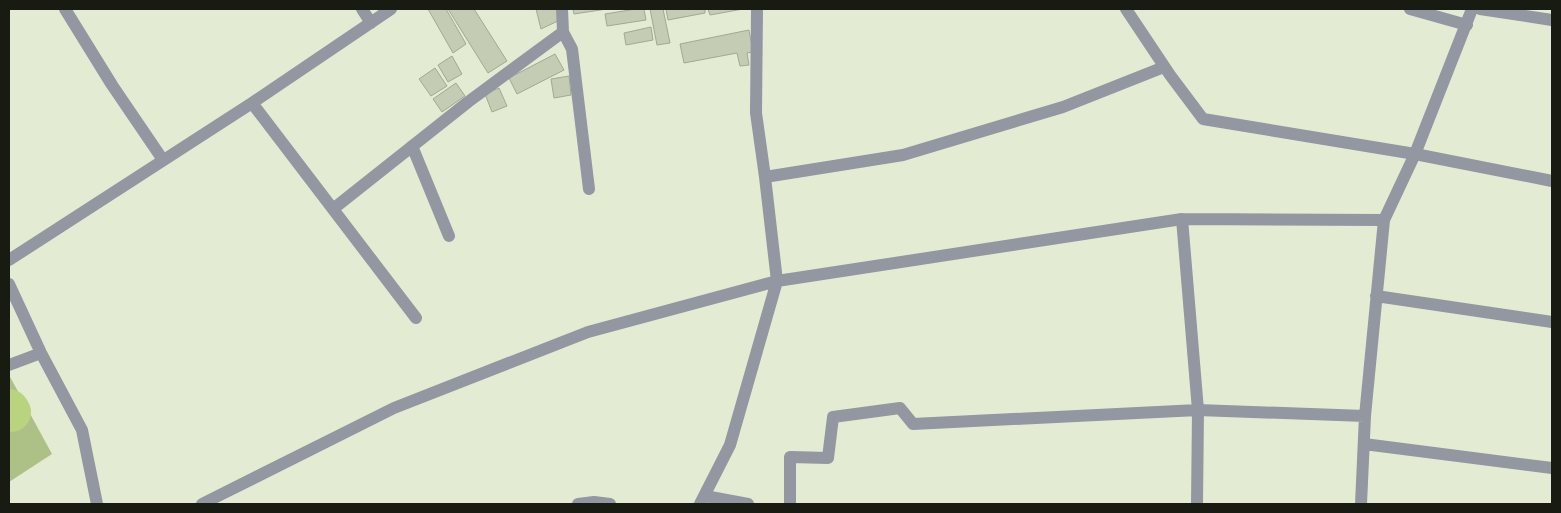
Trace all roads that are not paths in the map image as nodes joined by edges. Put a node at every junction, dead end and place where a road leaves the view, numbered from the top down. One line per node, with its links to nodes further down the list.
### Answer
1 (65, 9): 18 (street)
2 (362, 9): 11 (street)
3 (392, 9): 11 (street)
4 (562, 9): 13 (street)
5 (757, 9): 19 (street)
6 (1126, 9): 14 (street)
7 (1410, 9): 12 (street)
8 (1472, 9): 12 (street)
9 (1480, 9): 10 (street)
10 (1552, 20)
11 (370, 23): 15 (street)
12 (1466, 25): 17 (street)
13 (563, 32): 16 (street); 21 (street)
14 (1164, 67): 17 (street); 19 (street)
15 (252, 103): 18 (street); 22 (street)
16 (412, 146): 22 (street); 25 (street)
17 (1415, 154): 20 (street); 24 (street)
18 (163, 160): 26 (street)
19 (765, 177): 27 (street)
20 (1552, 180)
21 (589, 189)
22 (333, 210): 30 (street)
23 (1182, 219): 24 (street); 27 (street); 34 (street)
24 (1384, 220): 29 (street)
25 (449, 236)
26 (9, 260)
27 (777, 281): 38 (street); 40 (street)
28 (9, 284): 32 (street)
29 (1376, 296): 31 (street); 35 (street)
30 (416, 318)
31 (1552, 322)
32 (41, 353): 33 (street); 39 (street)
33 (9, 366)
34 (1198, 410): 35 (street); 44 (street); 45 (street)
35 (1365, 416): 36 (street)
36 (1364, 444): 37 (street); 46 (street)
37 (1552, 468)
38 (703, 500): 43 (street)
39 (97, 504)
40 (202, 504)
41 (578, 504): 42 (street)
42 (610, 504)
43 (748, 504)
44 (790, 504)
45 (1197, 504)
46 (1361, 504)

